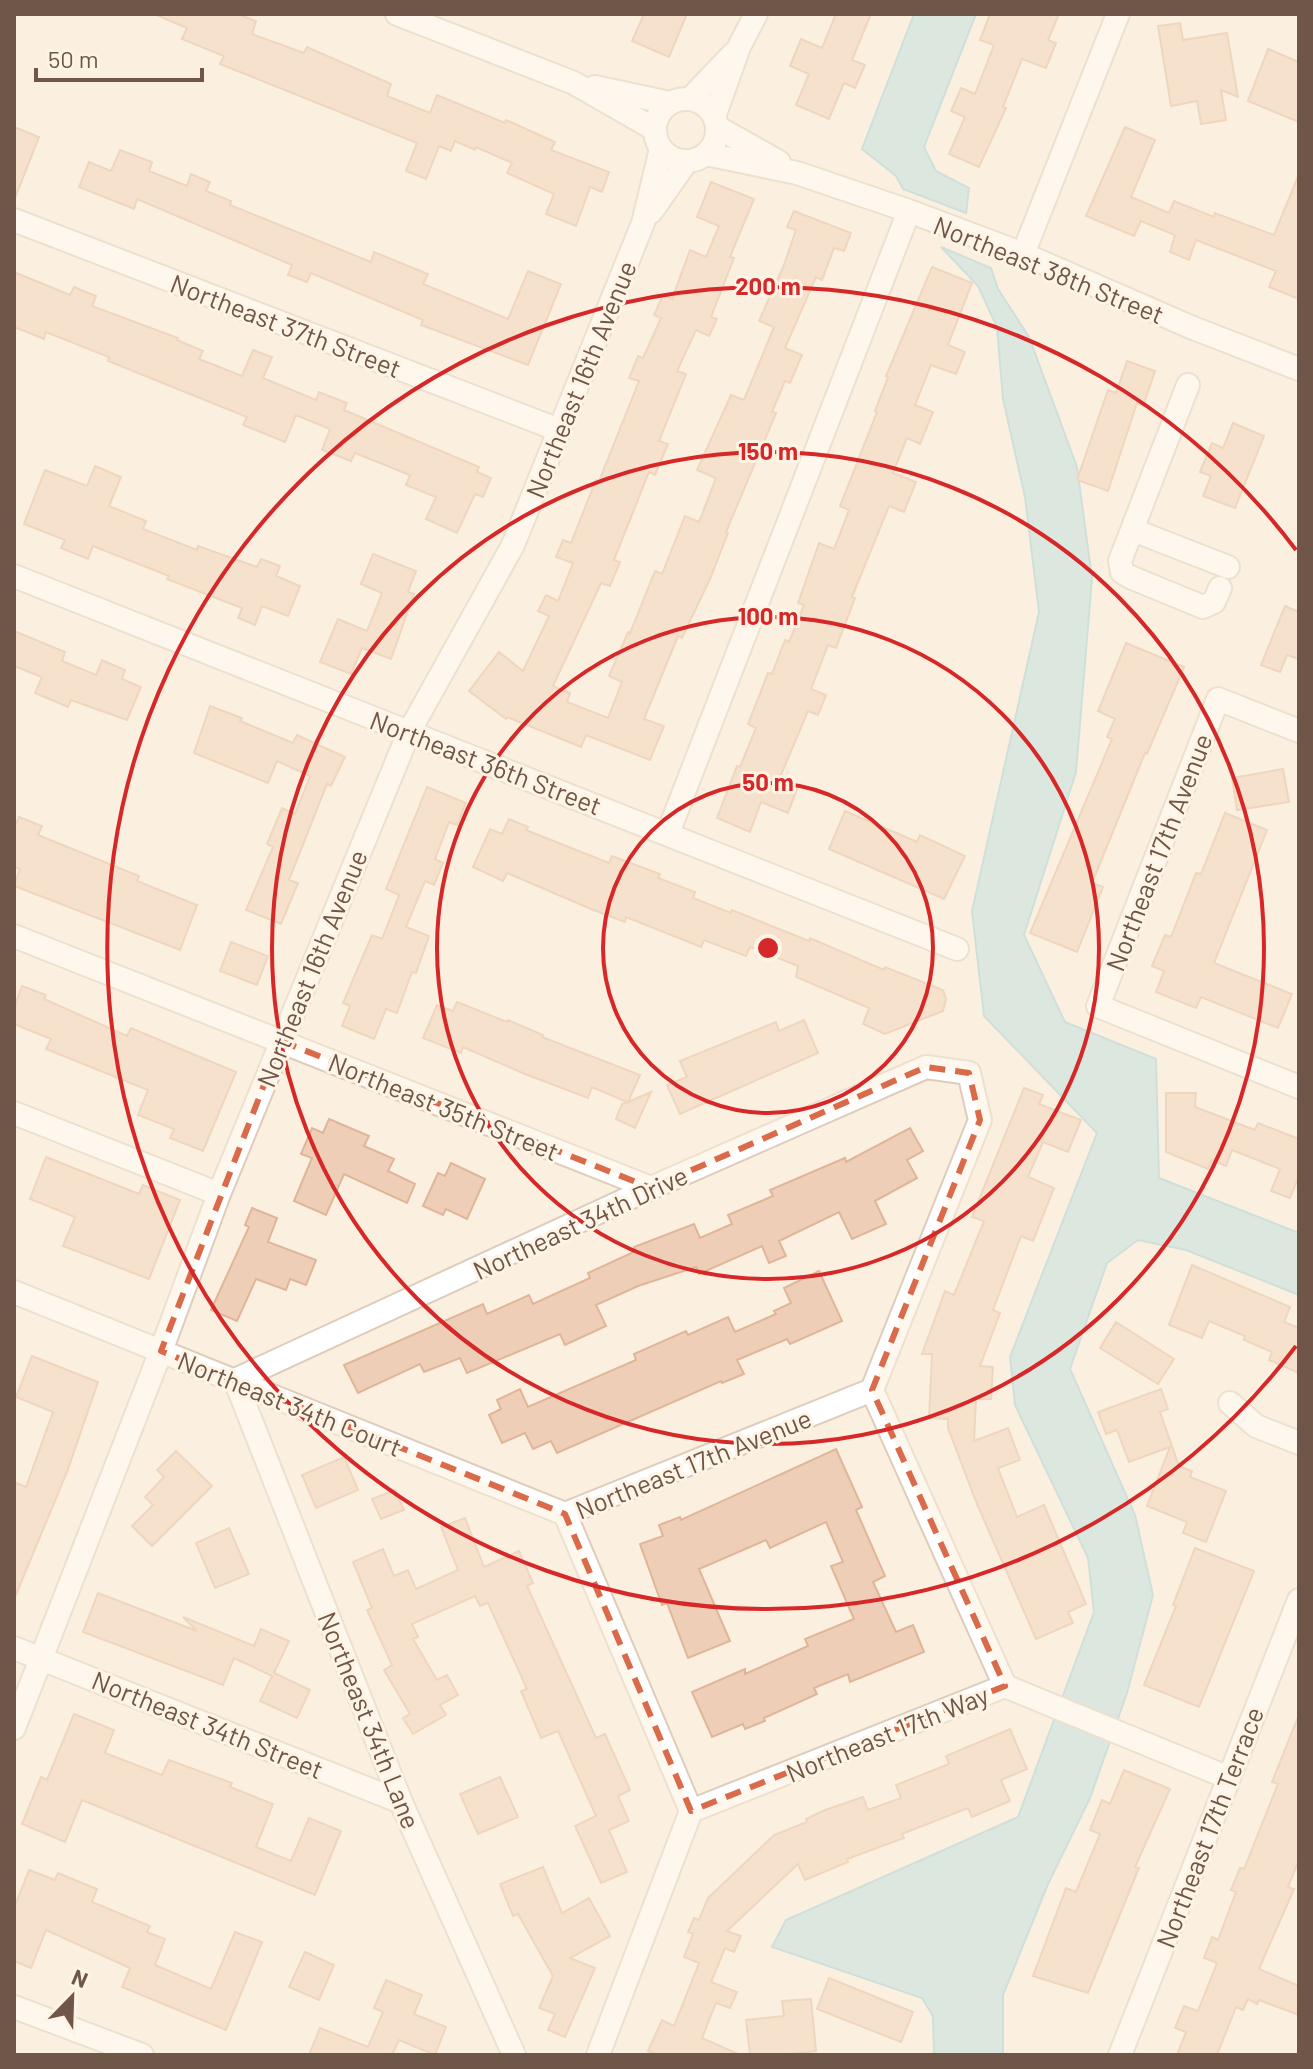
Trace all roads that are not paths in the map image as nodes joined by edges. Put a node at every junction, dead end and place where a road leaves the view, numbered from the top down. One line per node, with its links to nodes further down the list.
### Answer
1 (397, 14): 5 (street)
2 (756, 14): 4 (street)
3 (1118, 14): 14 (street)
4 (739, 47): 6 (street); 7 (street)
5 (574, 83): 6 (street); 8 (street)
6 (680, 101): 7 (street); 8 (street)
7 (716, 122): 9 (street); 10 (street, Northeast 38th Street)
8 (657, 139): 9 (street); 13 (street, Northeast 16th Avenue)
9 (697, 158): 10 (street, Northeast 38th Street); 13 (street, Northeast 16th Avenue)
10 (797, 173): 11 (street, Northeast 38th Street)
11 (909, 211): 14 (street, Northeast 38th Street); 22 (street)
12 (14, 220): 17 (street, Northeast 37th Street)
13 (643, 223): 17 (street, Northeast 16th Avenue)
14 (1023, 254): 15 (street, Northeast 38th Street)
15 (1299, 369)
16 (1188, 385): 18 (street)
17 (559, 430): 21 (street, Northeast 16th Avenue)
18 (1133, 530): 18 (street)
19 (14, 576): 21 (street, Northeast 36th Street)
20 (1299, 731): 26 (street, Northeast 17th Avenue)
21 (409, 732): 22 (street, Northeast 36th Street); 25 (street, Northeast 16th Avenue)
22 (668, 833): 24 (street, Northeast 36th Street)
23 (14, 936): 25 (street, Northeast 35th Street)
24 (957, 949)
25 (281, 1041): 28 (street, Northeast 35th Street); 29 (street, Northeast 16th Avenue)
26 (1299, 1087)
27 (14, 1113): 29 (street)
28 (651, 1188): 33 (street, Northeast 34th Drive); 34 (street, Northeast 34th Drive)
29 (219, 1194): 32 (street, Northeast 16th Avenue)
30 (18, 1294): 31 (street); 32 (street, Northeast 34th Court)
31 (14, 1317)
32 (161, 1351): 33 (street, Northeast 34th Court); 40 (street, Northeast 16th Avenue)
33 (235, 1380): 37 (street, Northeast 34th Court); 44 (street, Northeast 34th Lane)
34 (872, 1390): 37 (street, Northeast 17th Avenue); 41 (street, Northeast 17th Way)
35 (1230, 1403): 36 (street)
36 (1299, 1443)
37 (565, 1514): 45 (street, Northeast 17th Avenue)
38 (1299, 1600): 43 (street, Northeast 17th Terrace)
39 (14, 1648): 40 (street, Northeast 34th Street)
40 (39, 1658): 42 (street, Northeast 16th Avenue); 44 (street, Northeast 34th Street)
41 (1005, 1686): 43 (street); 45 (street, Northeast 17th Way)
42 (14, 1728)
43 (1229, 1778): 50 (street, Northeast 17th Terrace)
44 (401, 1802): 48 (street, Northeast 34th Lane)
45 (691, 1811): 49 (street)
46 (14, 2007): 47 (street)
47 (142, 2055)
48 (514, 2055)
49 (598, 2055)
50 (1120, 2055)

